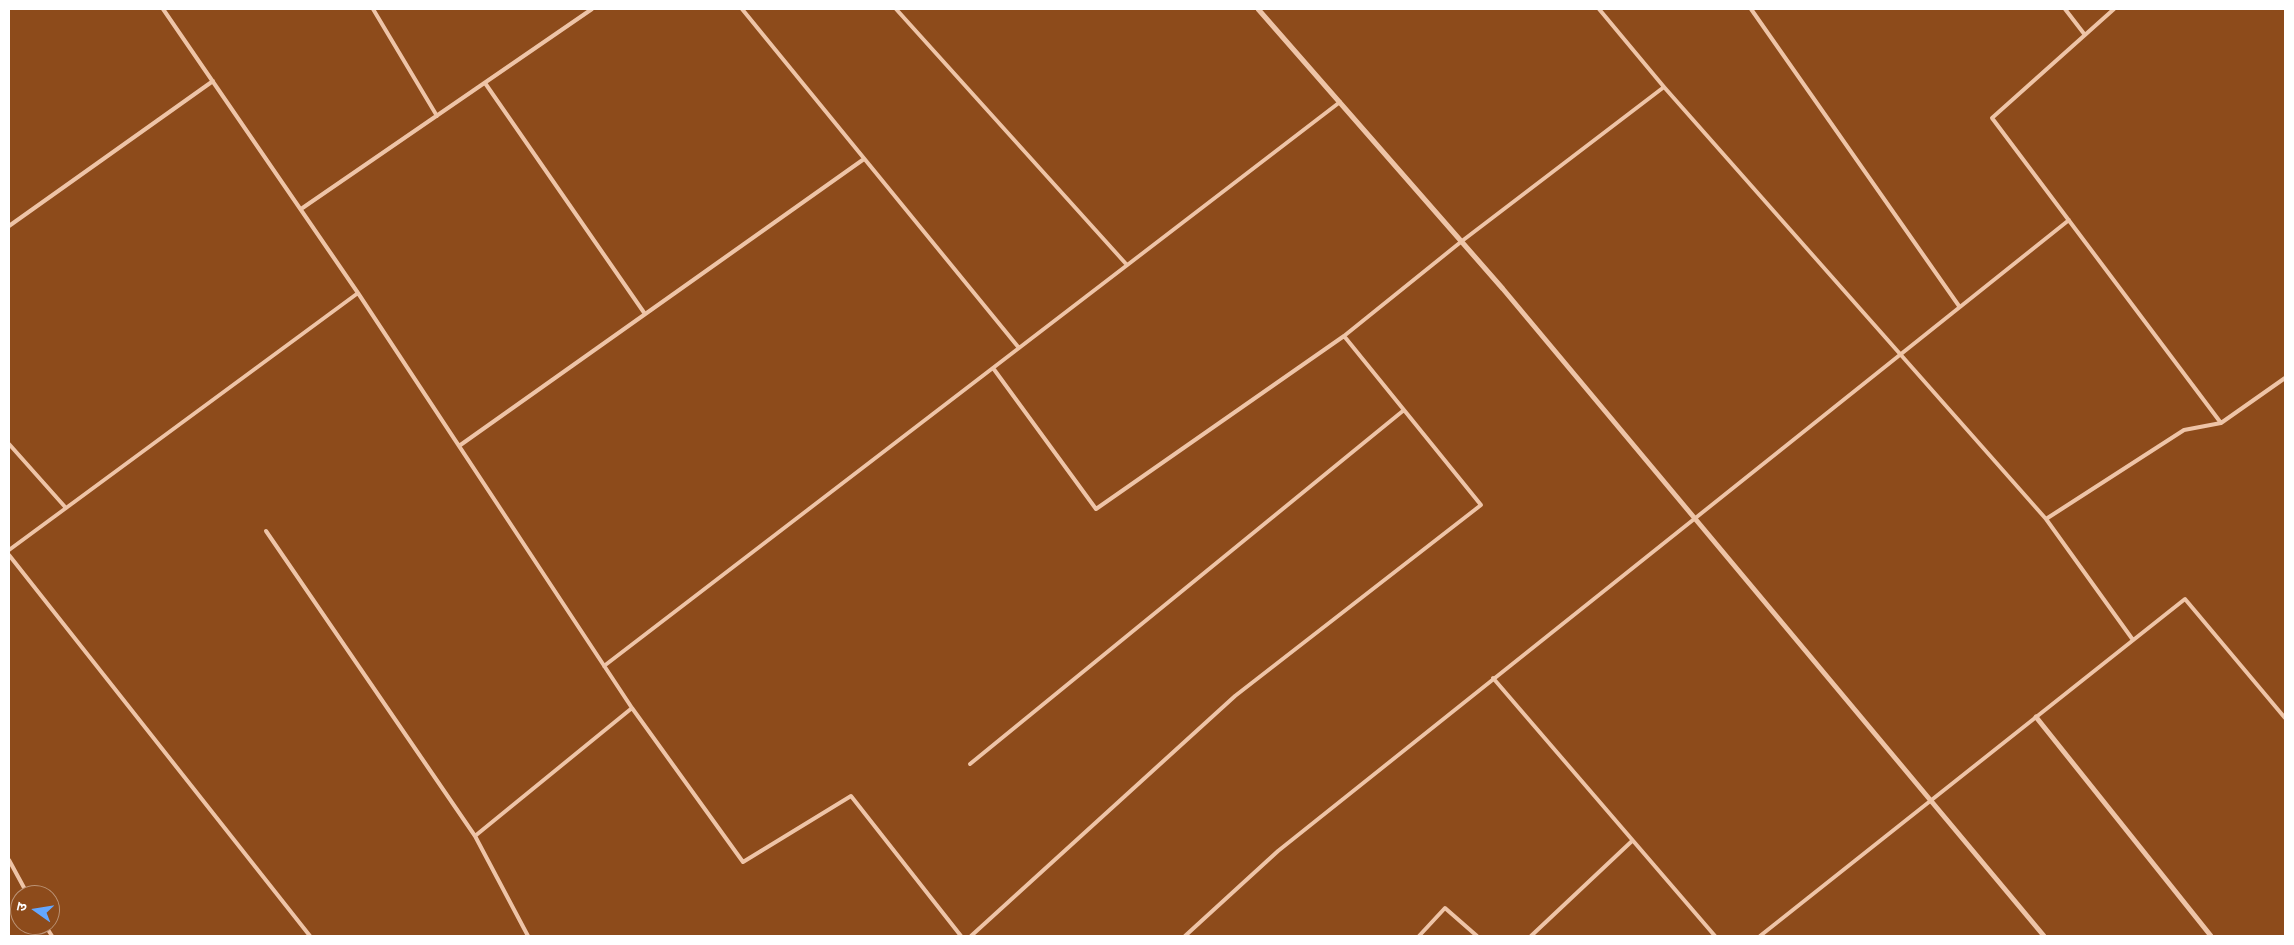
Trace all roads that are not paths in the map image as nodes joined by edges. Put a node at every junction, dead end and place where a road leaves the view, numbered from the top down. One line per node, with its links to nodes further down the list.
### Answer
1 (163, 9): 12 (lane)
2 (373, 9): 16 (lane)
3 (592, 9): 13 (lane)
4 (742, 9): 17 (lane)
5 (896, 9): 22 (lane)
6 (1258, 9): 15 (street)
7 (1599, 9): 14 (lane)
8 (1751, 9): 24 (lane)
9 (2065, 9): 11 (lane)
10 (2114, 9): 11 (lane)
11 (2085, 34): 19 (lane)
12 (213, 81): 18 (lane); 20 (lane)
13 (485, 83): 16 (lane); 25 (lane)
14 (1664, 87): 21 (lane); 28 (lane)
15 (1340, 102): 21 (street); 22 (lane)
16 (437, 116): 18 (lane)
17 (864, 159): 25 (lane); 27 (lane)
18 (301, 209): 23 (lane)
19 (2069, 220): 24 (lane); 32 (lane)
20 (9, 226)
21 (1462, 242): 26 (lane); 36 (street)
22 (1127, 265): 27 (lane)
23 (358, 293): 34 (lane); 35 (lane)
24 (1959, 306): 28 (lane)
25 (645, 314): 34 (lane)
26 (1344, 336): 29 (lane); 31 (lane)
27 (1019, 348): 29 (lane)
28 (1900, 354): 36 (lane); 37 (lane)
29 (993, 368): 42 (lane)
30 (2285, 378): 32 (lane)
31 (1404, 410): 47 (lane); 56 (lane)
32 (2221, 423): 37 (lane)
33 (9, 444): 35 (lane)
34 (459, 446): 42 (lane)
35 (66, 508): 39 (lane)
36 (1694, 517): 43 (lane); 48 (street)
37 (2046, 519): 41 (lane)
38 (266, 531): 49 (lane)
39 (9, 550)
40 (9, 555): 53 (lane)
41 (2133, 640): 45 (lane); 46 (lane)
42 (604, 666): 44 (lane)
43 (1493, 678): 50 (lane); 57 (lane)
44 (632, 708): 49 (lane); 55 (lane)
45 (2036, 717): 48 (lane); 64 (street)
46 (2285, 718)
47 (970, 764)
48 (1930, 800): 62 (lane); 63 (street)
49 (475, 836): 54 (lane)
50 (1632, 841): 60 (lane); 61 (lane)
51 (9, 860): 52 (lane)
52 (23, 885)
53 (310, 936)
54 (528, 936)
55 (961, 936)
56 (971, 936)
57 (1185, 936)
58 (1419, 936): 59 (lane)
59 (1477, 936)
60 (1531, 936)
61 (1715, 936)
62 (1760, 936)
63 (2044, 936)
64 (2211, 936)

